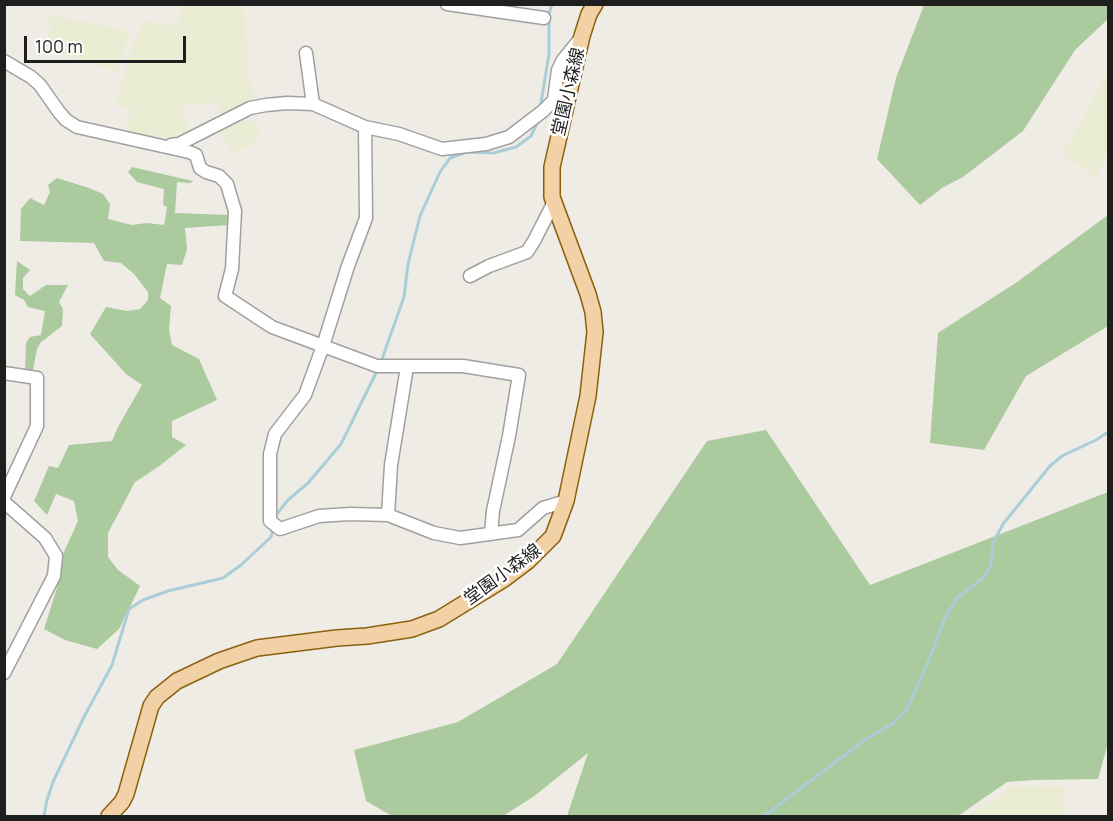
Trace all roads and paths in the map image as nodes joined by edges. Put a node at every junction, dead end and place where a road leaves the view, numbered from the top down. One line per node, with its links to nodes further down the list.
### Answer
1 (447, 4): 3 (street)
2 (595, 4): 4 (main road, 堂園小森線)
3 (544, 18)
4 (582, 36): 8 (street); 10 (main road, 堂園小森線)
5 (306, 52): 7 (street)
6 (4, 61): 9 (street)
7 (313, 104): 8 (street); 9 (street)
8 (365, 127): 12 (street)
9 (167, 146): 12 (street)
10 (554, 202): 11 (street); 16 (main road, 堂園小森線)
11 (470, 276)
12 (322, 346): 13 (street); 18 (street)
13 (407, 367): 18 (street); 19 (street)
14 (4, 373): 15 (street)
15 (4, 497)
16 (566, 501): 19 (street); 21 (main road, 堂園小森線)
17 (4, 502): 20 (street)
18 (388, 515): 19 (street)
19 (491, 534)
20 (4, 673)
21 (109, 816)

